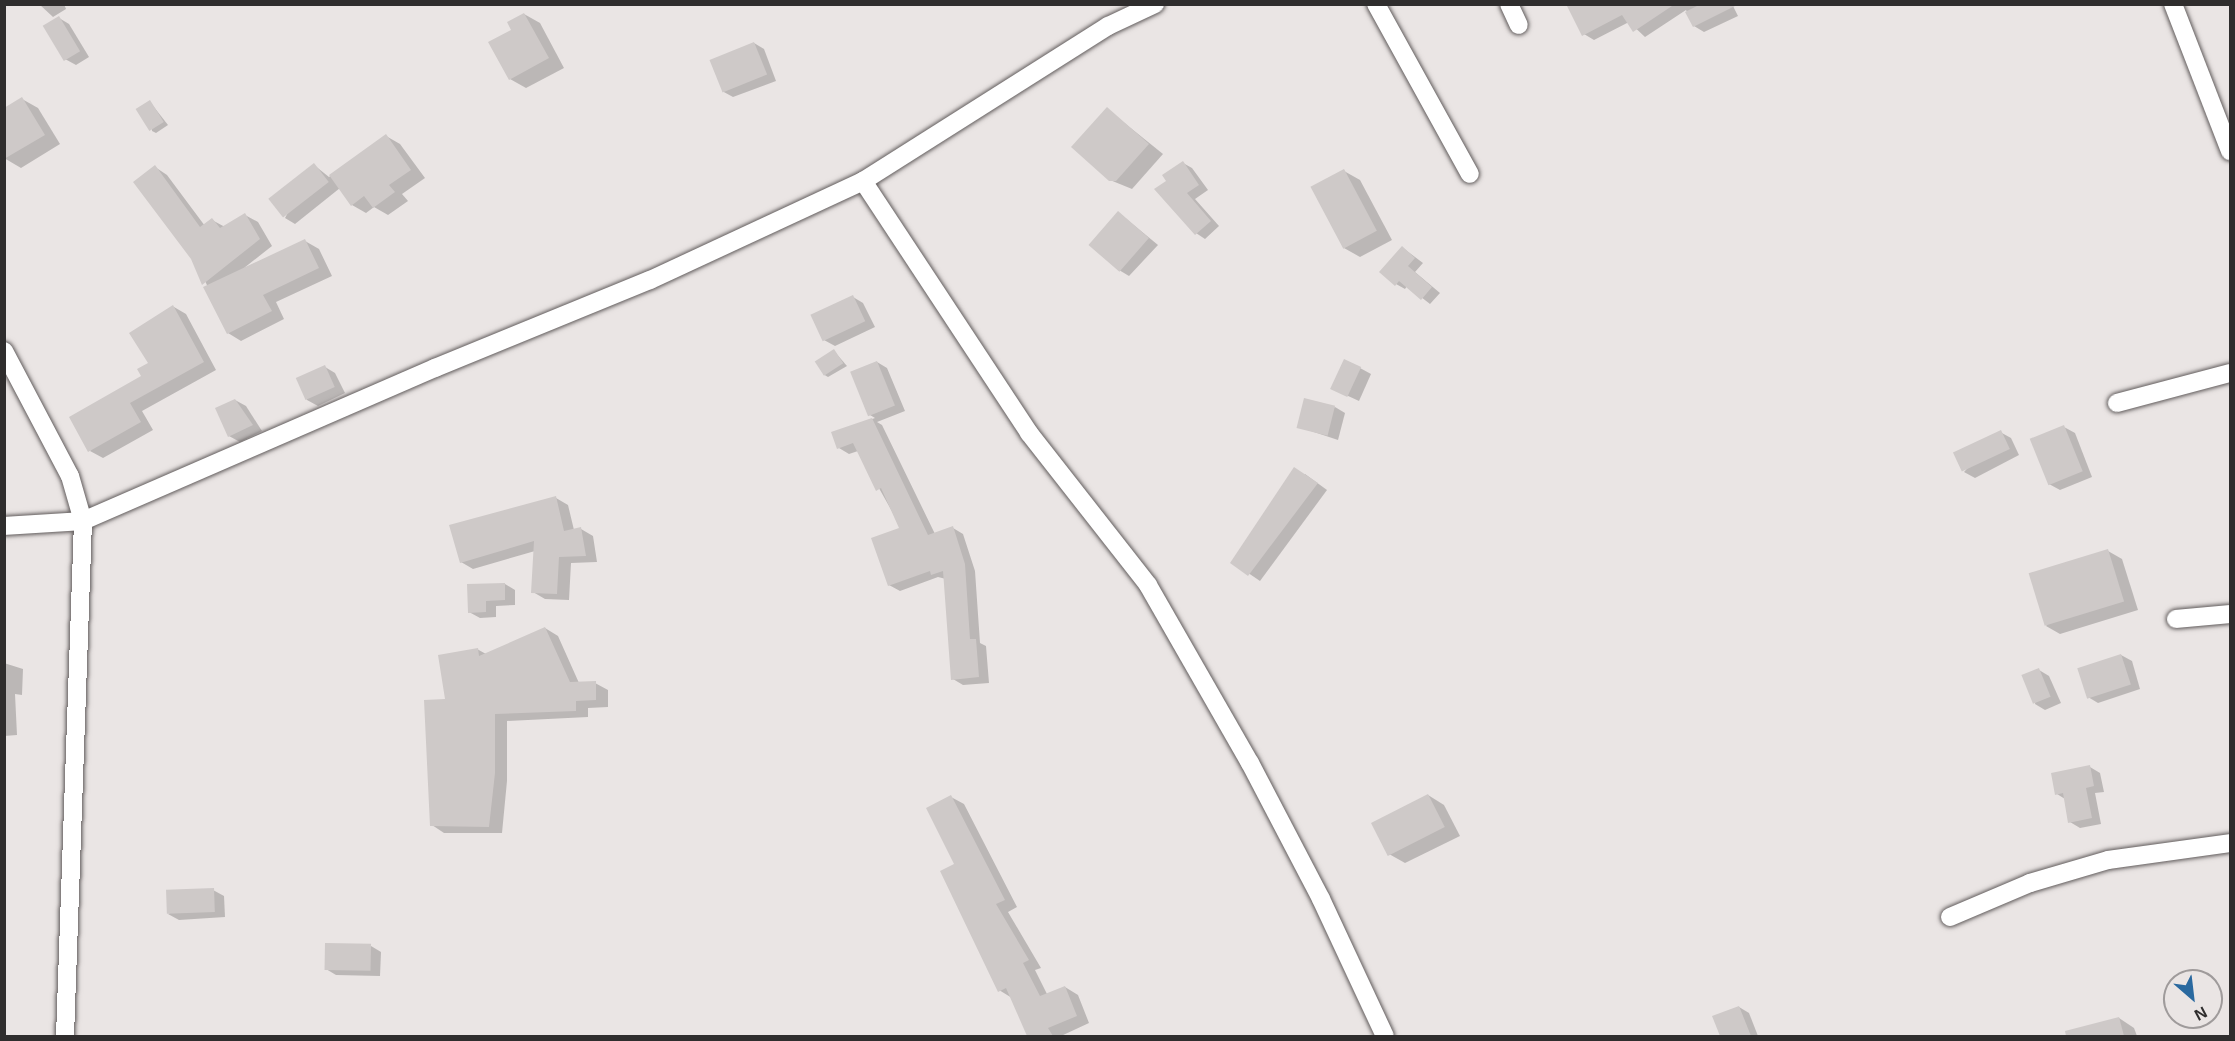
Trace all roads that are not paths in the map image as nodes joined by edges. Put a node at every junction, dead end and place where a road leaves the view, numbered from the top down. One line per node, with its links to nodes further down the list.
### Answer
1 (1155, 4): 8 (street)
2 (1376, 4): 7 (street)
3 (1509, 4): 5 (street)
4 (2173, 4): 6 (street)
5 (1519, 25)
6 (2230, 151)
7 (1470, 174)
8 (863, 181): 12 (street); 19 (street)
9 (4, 351): 12 (street)
10 (2230, 373): 11 (street)
11 (2116, 403)
12 (83, 521): 13 (street); 18 (street)
13 (4, 526)
14 (2230, 614): 15 (street)
15 (2176, 619)
16 (2230, 843): 17 (street)
17 (1950, 916)
18 (64, 1036)
19 (1385, 1036)

